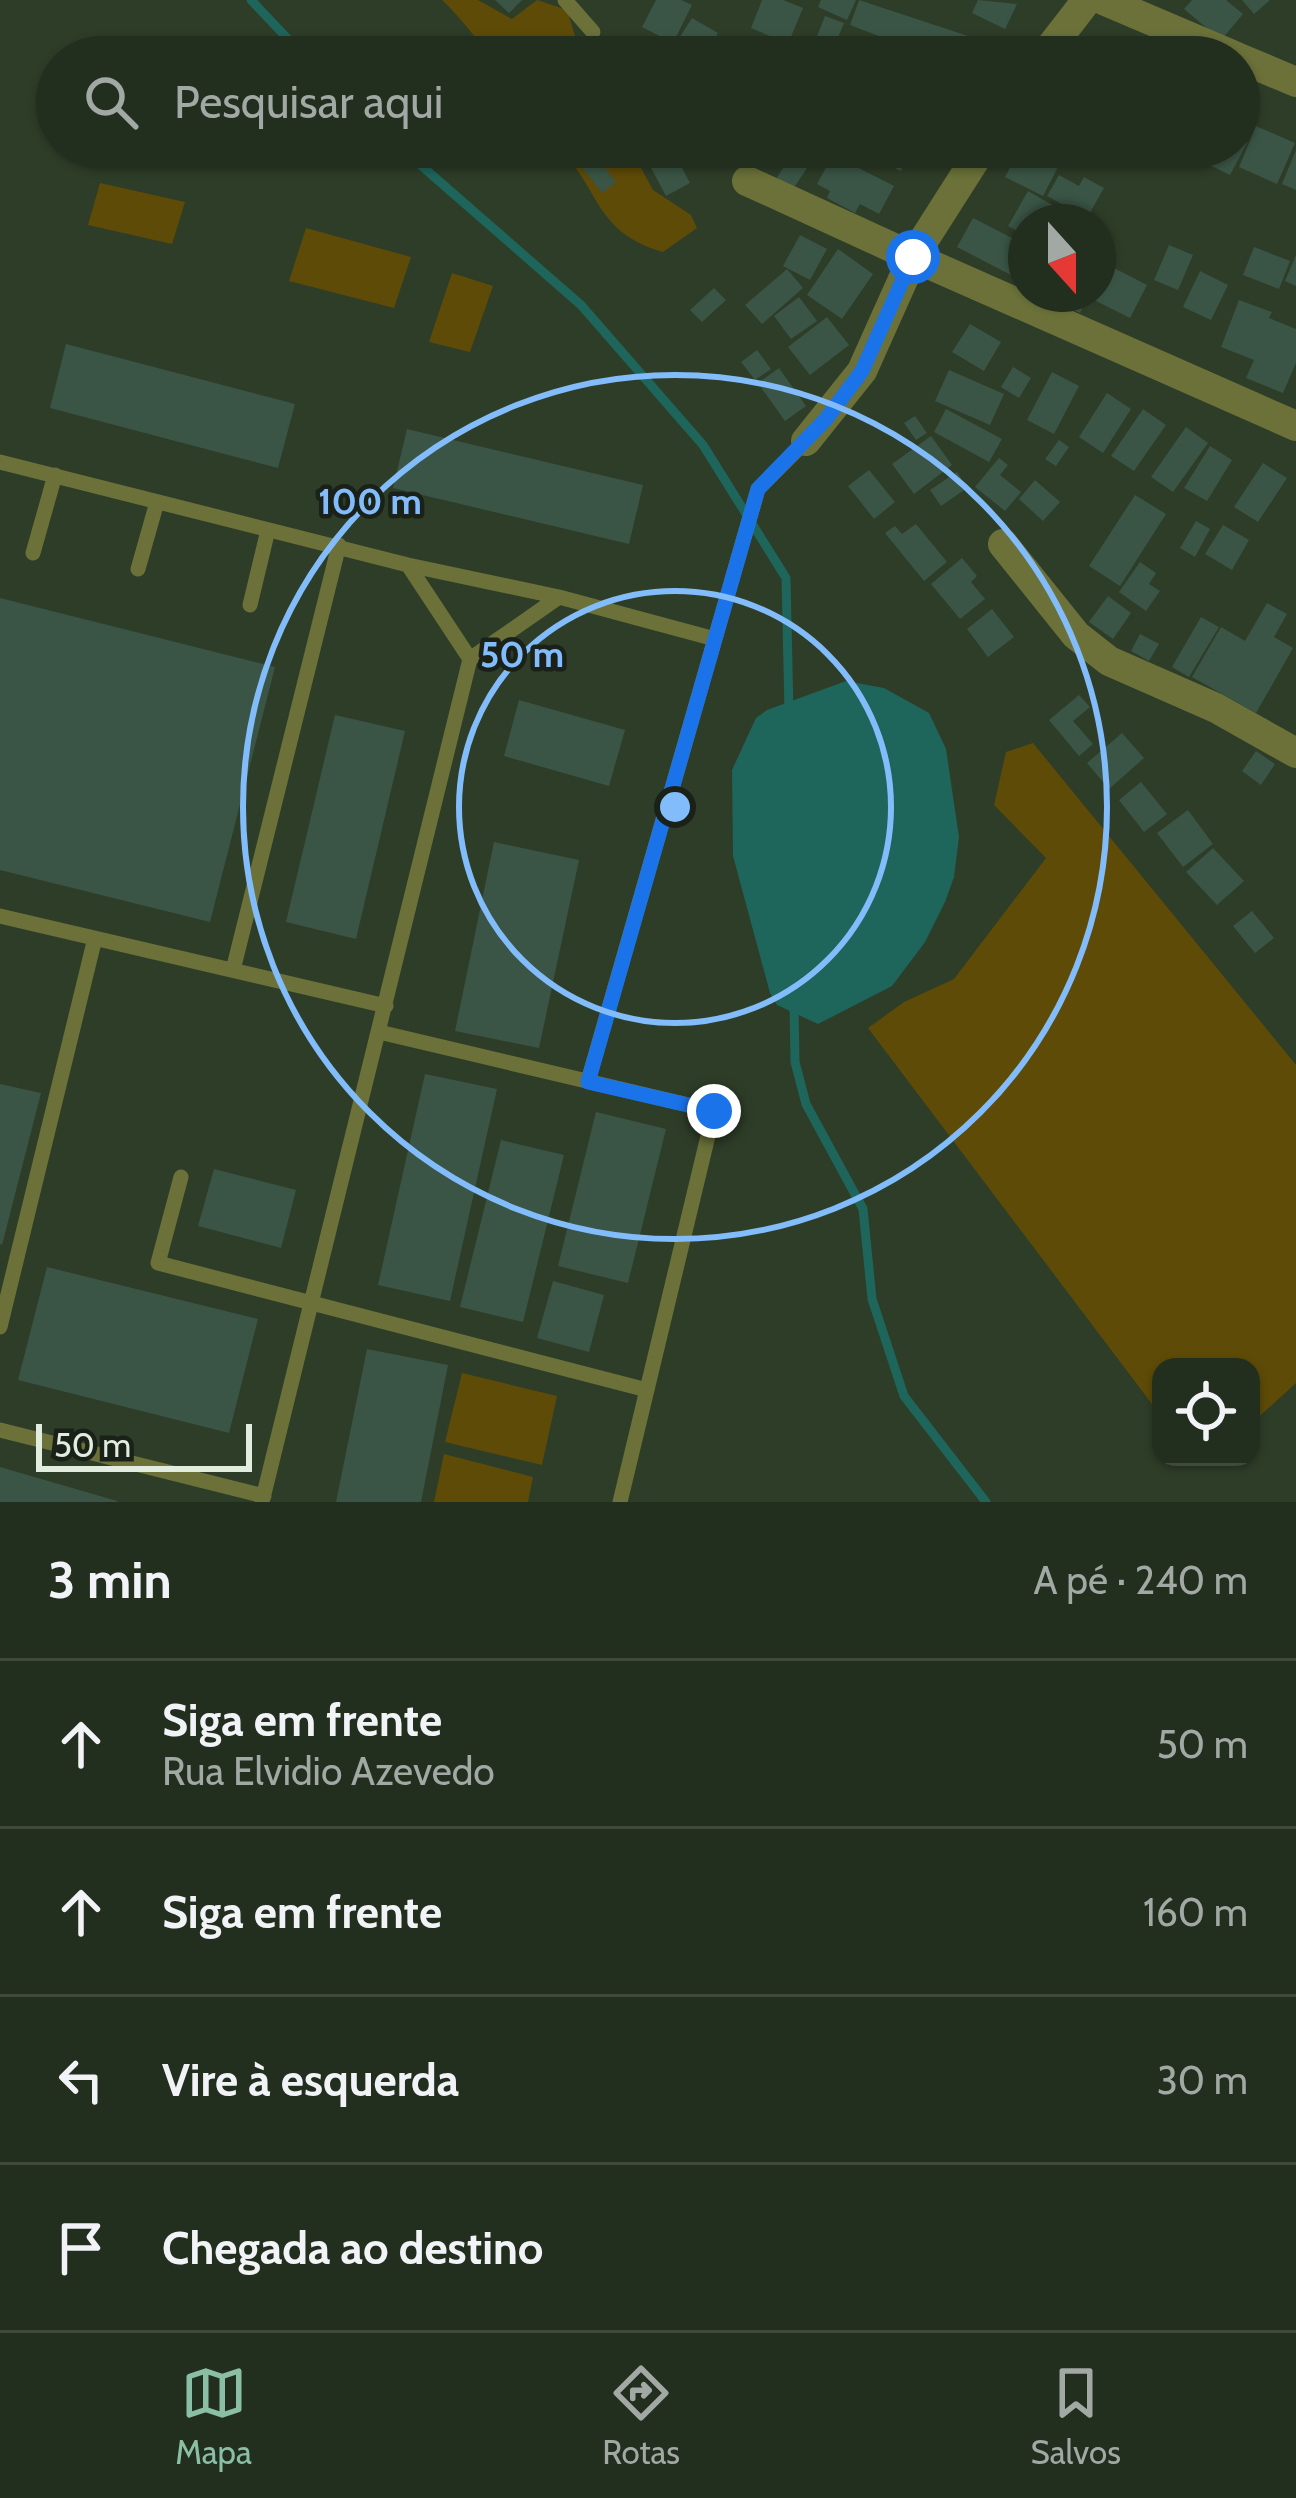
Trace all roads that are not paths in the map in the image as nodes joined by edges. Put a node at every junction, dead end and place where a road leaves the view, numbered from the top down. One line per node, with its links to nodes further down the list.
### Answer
1 (565, 0): 4 (lane)
2 (1087, 0): 5 (street)
3 (1103, 0): 6 (street)
4 (592, 32)
5 (1059, 36)
6 (1188, 36)
7 (1260, 66): 8 (street)
8 (1296, 82)
9 (970, 168): 11 (street)
10 (747, 182): 11 (street)
11 (913, 257): 12 (street); 13 (street)
12 (1296, 426)
13 (806, 441): 25 (lane)
14 (0, 462): 15 (lane)
15 (55, 476): 16 (lane); 20 (lane)
16 (157, 502): 17 (lane); 22 (lane)
17 (268, 530): 19 (lane); 24 (lane)
18 (1003, 544): 27 (street)
19 (339, 545): 21 (lane); 30 (lane)
20 (33, 553)
21 (408, 565): 23 (lane); 26 (lane)
22 (138, 569)
23 (559, 597): 25 (lane); 26 (lane)
24 (250, 605)
25 (715, 639): 33 (lane)
26 (470, 658): 31 (lane)
27 (1296, 753)
28 (0, 916): 29 (lane)
29 (94, 938): 30 (lane); 36 (lane)
30 (233, 970): 31 (lane)
31 (386, 1006): 32 (lane)
32 (379, 1032): 33 (lane); 35 (lane)
33 (588, 1082): 37 (lane)
34 (181, 1177): 35 (lane)
35 (312, 1304): 37 (lane); 39 (lane)
36 (0, 1327)
37 (646, 1390): 40 (lane)
38 (0, 1430): 39 (lane)
39 (263, 1499)
40 (620, 1502)

